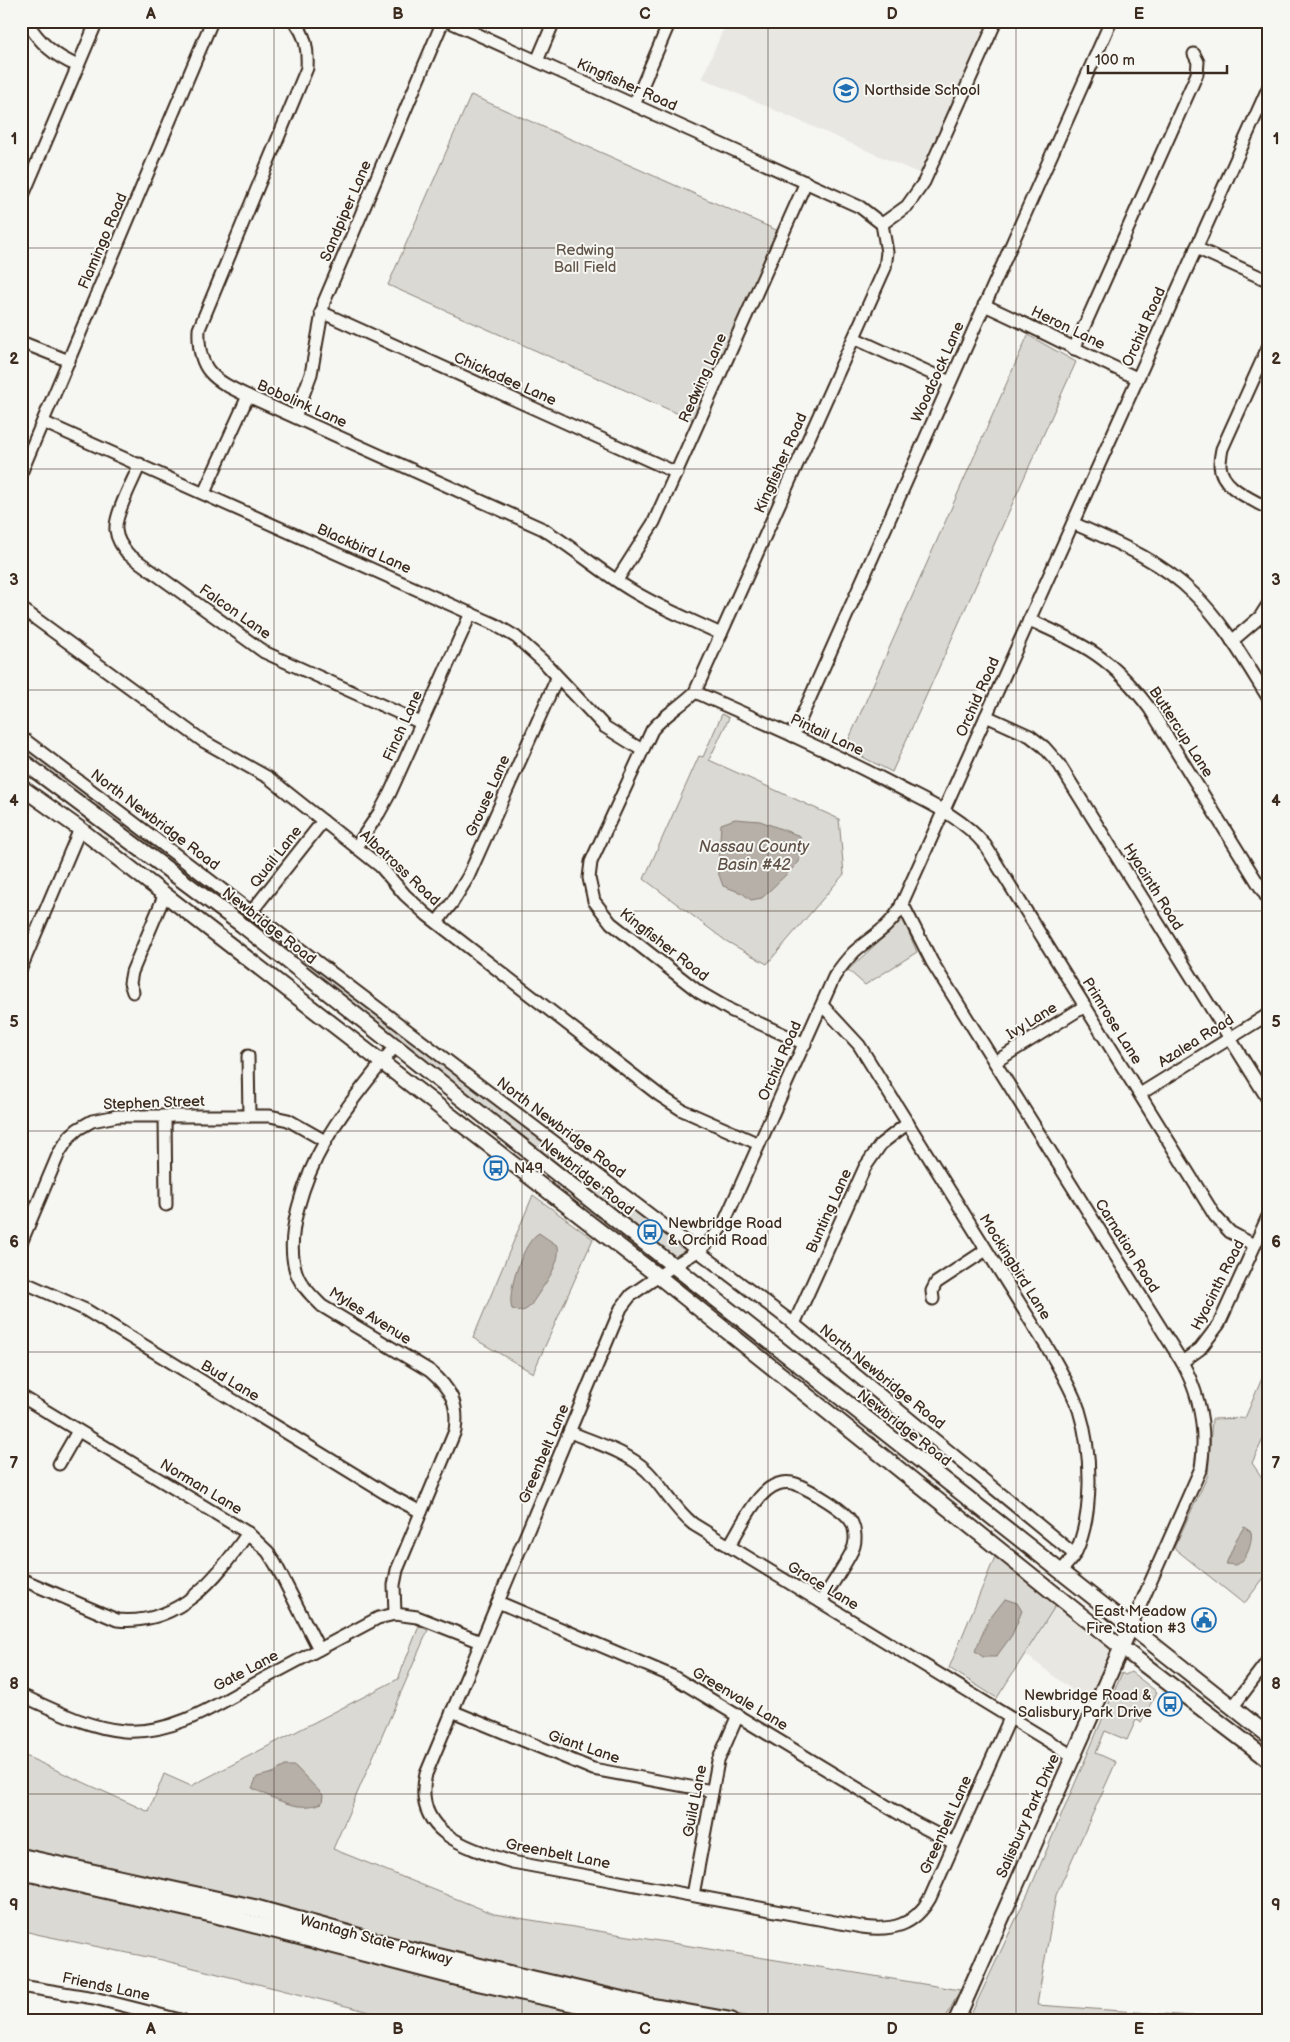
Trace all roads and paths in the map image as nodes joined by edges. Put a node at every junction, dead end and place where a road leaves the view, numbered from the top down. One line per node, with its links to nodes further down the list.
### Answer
1 (26, 21): 13 (street)
2 (97, 21): 13 (street)
3 (212, 21): 27 (street, Flamingo Road)
4 (294, 21): 30 (street, Bobolink Lane)
5 (443, 21): 22 (street, Sandpiper Lane)
6 (448, 21): 12 (street, Kingfisher Road)
7 (554, 21): 12 (street)
8 (670, 21): 15 (street)
9 (996, 21): 18 (street)
10 (1111, 21): 21 (street, Woodcock Lane)
11 (1194, 54): 26 (street)
12 (537, 61): 15 (street, Kingfisher Road)
13 (78, 66): 17 (street)
14 (1269, 86): 19 (street, Orchid Road)
15 (634, 105): 16 (street, Kingfisher Road)
16 (806, 182): 18 (street, Kingfisher Road); 35 (street, Redwing Lane)
17 (23, 192)
18 (882, 224): 23 (street, Kingfisher Road)
19 (1196, 248): 20 (street); 28 (street, Orchid Road)
20 (1269, 281)
21 (984, 306): 26 (street, Heron Lane); 29 (street, Woodcock Lane)
22 (320, 312): 31 (street, Sandpiper Lane); 35 (street, Chickadee Lane)
23 (854, 338): 29 (street); 44 (street, Kingfisher Road)
24 (21, 342): 27 (street)
25 (1269, 345): 37 (street)
26 (1074, 349): 28 (street, Heron Lane)
27 (69, 361): 32 (street, Flamingo Road)
28 (1138, 378): 38 (street, Orchid Road)
29 (950, 382): 51 (street, Woodcock Lane)
30 (248, 396): 31 (street, Bobolink Lane); 36 (street)
31 (295, 417): 39 (street, Bobolink Lane)
32 (43, 422): 33 (street, Blackbird Lane); 34 (street, Flamingo Road)
33 (140, 464): 36 (street, Blackbird Lane); 50 (street, Falcon Lane)
34 (21, 473)
35 (677, 473): 39 (street, Redwing Lane)
36 (204, 493): 42 (street, Blackbird Lane)
37 (1269, 509)
38 (1073, 523): 43 (street, Orchid Road); 45 (street)
39 (617, 580): 44 (street, Bobolink Lane)
40 (1269, 603): 45 (street)
41 (21, 608): 57 (street, Albatross Road)
42 (471, 613): 46 (street, Blackbird Lane); 50 (street, Finch Lane)
43 (1029, 620): 49 (street, Orchid Road); 61 (street, Buttercup Lane)
44 (721, 634): 47 (street, Kingfisher Road)
45 (1232, 641): 48 (street)
46 (557, 678): 53 (street, Blackbird Lane); 64 (street, Grouse Lane)
47 (695, 692): 51 (street, Pintail Lane); 53 (street, Kingfisher Road)
48 (1269, 699)
49 (986, 716): 56 (street, Orchid Road); 70 (street, Hyacinth Road)
50 (421, 723): 59 (street, Finch Lane)
51 (793, 736): 56 (street, Pintail Lane)
52 (21, 738): 63 (street, North Newbridge Road)
53 (642, 750): 71 (street, Kingfisher Road)
54 (21, 760): 72 (main road, Newbridge Road)
55 (21, 787): 58 (main road)
56 (944, 811): 62 (street, Orchid Road); 68 (street, Primrose Lane)
57 (323, 820): 59 (street, Albatross Road); 63 (street, Quail Lane)
58 (80, 829): 60 (main road); 65 (street)
59 (356, 847): 64 (street, Albatross Road)
60 (165, 894): 66 (street); 74 (main road)
61 (1267, 895)
62 (902, 903): 67 (street, Orchid Road); 75 (street, Carnation Road)
63 (252, 911): 88 (street, North Newbridge Road)
64 (438, 922): 82 (street, Albatross Road)
65 (21, 968)
66 (133, 992)
67 (822, 1005): 71 (street, Orchid Road); 80 (street, Mockingbird Lane)
68 (1085, 1006): 75 (street, Ivy Lane); 76 (street, Primrose Lane)
69 (1269, 1014): 70 (street, Azalea Road)
70 (1230, 1038): 76 (street, Azalea Road); 77 (street, Hyacinth Road)
71 (805, 1044): 82 (street, Orchid Road)
72 (395, 1046): 74 (street, Myles Avenue); 89 (main road, Newbridge Road)
73 (248, 1056): 79 (street)
74 (382, 1062): 81 (street, Myles Avenue); 90 (main road)
75 (995, 1062): 94 (street, Carnation Road)
76 (1140, 1094): 86 (street, Primrose Lane)
77 (1269, 1101)
78 (165, 1116): 79 (street, Stephen Street); 83 (street); 85 (street, Stephen Street)
79 (249, 1116): 81 (street, Stephen Street)
80 (908, 1123): 87 (street, Mockingbird Lane); 93 (street, Bunting Lane)
81 (325, 1141): 101 (street, Myles Avenue)
82 (760, 1144): 88 (street, Orchid Road)
83 (166, 1205)
84 (1269, 1214): 86 (street, Hyacinth Road)
85 (21, 1243)
86 (1254, 1245): 94 (street, Hyacinth Road)
87 (986, 1250): 92 (street); 104 (street, Mockingbird Lane)
88 (698, 1251): 89 (street, Orchid Road); 93 (street, North Newbridge Road)
89 (673, 1266): 90 (street, Orchid Road); 98 (main road, Newbridge Road)
90 (658, 1276): 97 (street, Greenbelt Lane); 100 (main road)
91 (21, 1281): 101 (street, Bud Lane)
92 (933, 1299)
93 (794, 1324): 104 (street, North Newbridge Road)
94 (1182, 1362): 110 (street, Carnation Road)
95 (21, 1396): 96 (street, Norman Lane)
96 (78, 1431): 99 (street); 102 (street, Norman Lane)
97 (570, 1432): 103 (street, Grace Lane); 107 (street, Greenbelt Lane)
98 (910, 1452): 100 (main road); 105 (main road, Newbridge Road)
99 (59, 1464)
100 (897, 1468): 112 (main road)
101 (421, 1512): 109 (street, Myles Avenue)
102 (248, 1533): 106 (street); 113 (street, Norman Lane)
103 (729, 1546): 108 (street, Grace Lane); 108 (street)
104 (1074, 1554): 105 (street, Mockingbird Lane)
105 (1061, 1572): 110 (main road, Newbridge Road)
106 (21, 1578)
107 (498, 1602): 111 (street, Greenbelt Lane); 118 (street, Greenvale Lane)
108 (821, 1602): 119 (street, Grace Lane)
109 (395, 1614): 111 (street, Gate Lane); 113 (street, Gate Lane)
110 (1131, 1626): 112 (main road, Salisbury Park Drive); 116 (main road, Newbridge Road)
111 (481, 1642): 117 (street, Greenbelt Lane)
112 (1121, 1646): 121 (main road, Salisbury Park Drive); 122 (main road)
113 (320, 1649): 115 (street, Gate Lane)
114 (1269, 1659): 116 (street)
115 (21, 1695)
116 (1232, 1708): 120 (main road, Newbridge Road)
117 (452, 1711): 123 (street, Giant Lane); 127 (street, Greenbelt Lane)
118 (738, 1715): 123 (street, Guild Lane); 124 (street, Greenvale Lane)
119 (1010, 1718): 121 (street, Grace Lane); 124 (street, Greenbelt Lane)
120 (1269, 1736)
121 (1072, 1756): 132 (main road, Salisbury Park Drive)
122 (1269, 1760)
123 (712, 1791): 127 (street, Guild Lane)
124 (954, 1843): 127 (street, Greenbelt Lane)
125 (21, 1857): 131 (highway, Wantagh State Parkway)
126 (21, 1871): 130 (highway, Wantagh State Parkway)
127 (693, 1896)
128 (21, 1986): 129 (street, Friends Lane)
129 (184, 2021)
130 (657, 2021)
131 (731, 2021)
132 (956, 2021)

